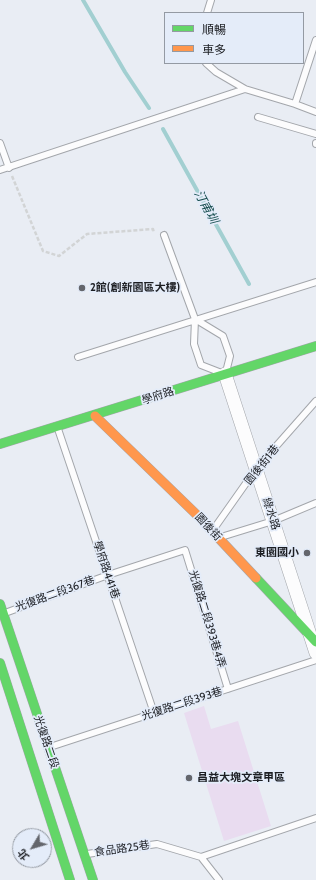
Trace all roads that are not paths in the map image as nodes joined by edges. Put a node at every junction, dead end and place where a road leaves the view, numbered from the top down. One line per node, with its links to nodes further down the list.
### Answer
1 (211, 0): 2 (lane)
2 (207, 12)
3 (316, 40): 6 (lane)
4 (207, 64): 5 (lane)
5 (245, 89): 6 (lane); 11 (lane)
6 (295, 104): 7 (lane)
7 (316, 112)
8 (258, 117): 9 (lane)
9 (316, 134)
10 (0, 143): 11 (lane)
11 (9, 168): 12 (lane)
12 (0, 170)
13 (164, 235): 15 (lane)
14 (316, 282): 15 (lane)
15 (195, 319): 17 (lane); 18 (lane); 18 (lane)
16 (316, 346): 18 (street, 學府路)
17 (78, 357)
18 (225, 374): 20 (street, 學府路); 23 (street, 綠水路)
19 (316, 401): 23 (lane, 園後街1巷)
20 (95, 416): 21 (street, 學府路); 26 (street, 園後街)
21 (57, 427): 22 (street, 學府路); 28 (lane, 學府路441巷)
22 (0, 444)
23 (256, 469): 25 (street, 綠水路); 26 (lane, 園後街1巷)
24 (316, 503): 25 (lane)
25 (273, 521): 26 (lane); 31 (street, 綠水路)
26 (215, 535): 31 (street, 園後街)
27 (185, 550): 28 (lane, 光復路二段367巷); 35 (lane, 光復路二段393巷4弄)
28 (108, 575): 30 (lane, 光復路二段367巷); 36 (lane, 學府路441巷)
29 (0, 604): 30 (street, 光復路二段)
30 (3, 613): 37 (street, 光復路二段)
31 (314, 641): 32 (street, 綠水路)
32 (316, 653)
33 (316, 660): 35 (lane, 光復路二段393巷)
34 (0, 663): 41 (street, 光復路二段)
35 (228, 689): 36 (lane, 光復路二段393巷)
36 (154, 713): 37 (lane, 光復路二段393巷)
37 (47, 748): 39 (street, 光復路二段)
38 (316, 818): 40 (lane)
39 (85, 854): 40 (lane, 食品路25巷); 42 (street, 光復路二段)
40 (201, 857): 43 (lane)
41 (67, 880)
42 (93, 880)
43 (219, 880)

